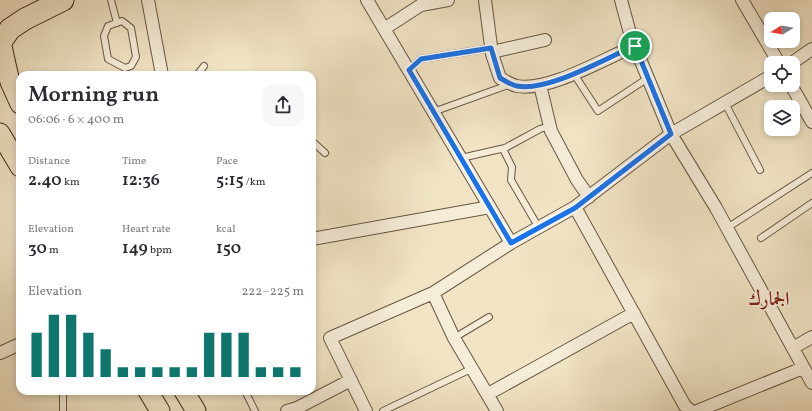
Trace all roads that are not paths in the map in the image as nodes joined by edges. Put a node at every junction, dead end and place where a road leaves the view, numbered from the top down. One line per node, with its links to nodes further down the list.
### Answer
1 (63, 0): 14 (highway)
2 (111, 0): 11 (lane)
3 (148, 0): 22 (street)
4 (367, 0): 12 (street)
5 (448, 0): 9 (street)
6 (485, 0): 17 (street)
7 (621, 0): 15 (street)
8 (742, 0): 18 (street)
9 (425, 2): 12 (street)
10 (0, 21): 14 (highway)
11 (116, 23): 11 (lane)
12 (384, 29): 21 (street)
13 (545, 40): 17 (street)
14 (0, 43): 30 (main road)
15 (635, 46): 24 (street); 25 (street)
16 (812, 49): 19 (street)
17 (492, 50): 21 (lane); 27 (street)
18 (775, 56)
19 (800, 57)
20 (204, 66): 23 (lane)
21 (409, 70): 32 (street)
22 (161, 71)
23 (200, 71)
24 (574, 74): 25 (lane); 28 (street)
25 (648, 78): 36 (street)
26 (764, 80): 31 (street)
27 (512, 84): 28 (street); 32 (lane)
28 (540, 85): 34 (street)
29 (795, 92): 33 (street)
30 (16, 95)
31 (725, 103): 36 (street); 42 (lane)
32 (433, 112): 40 (street)
33 (812, 122)
34 (550, 126): 38 (lane); 44 (street)
35 (0, 133): 41 (main road)
36 (671, 134): 44 (street); 49 (street)
37 (316, 145): 39 (lane)
38 (503, 149): 40 (lane); 48 (lane)
39 (325, 153)
40 (461, 158): 46 (street)
41 (16, 160)
42 (760, 170)
43 (812, 173): 49 (lane)
44 (589, 197): 47 (street)
45 (812, 203): 51 (lane)
46 (490, 207): 50 (street); 52 (street)
47 (575, 208): 48 (street); 54 (street)
48 (538, 228): 52 (street)
49 (727, 228): 59 (street)
50 (316, 238)
51 (761, 238)
52 (511, 243): 53 (street)
53 (433, 293): 57 (street); 63 (street)
54 (634, 313): 65 (street); 70 (street)
55 (490, 316): 57 (lane)
56 (812, 337): 59 (street)
57 (454, 338): 61 (street)
58 (16, 346): 60 (street)
59 (793, 348): 62 (street)
60 (0, 353)
61 (471, 368): 65 (street); 77 (lane)
62 (804, 368): 64 (street); 79 (street)
63 (351, 380): 75 (street); 76 (street)
64 (812, 383)
65 (488, 394): 78 (street)
66 (63, 395): 71 (lane)
67 (150, 395): 72 (main road)
68 (186, 395): 73 (main road)
69 (247, 395): 74 (lane)
70 (684, 409)
71 (63, 411)
72 (160, 411)
73 (196, 411)
74 (255, 411)
75 (287, 411)
76 (366, 411)
77 (383, 411)
78 (498, 411)
79 (697, 411)

